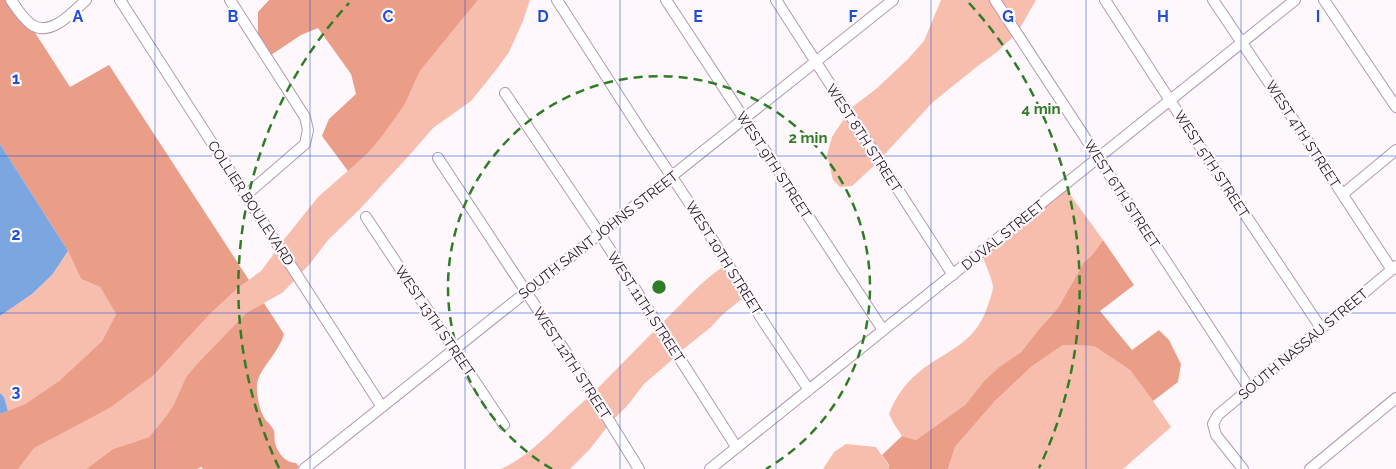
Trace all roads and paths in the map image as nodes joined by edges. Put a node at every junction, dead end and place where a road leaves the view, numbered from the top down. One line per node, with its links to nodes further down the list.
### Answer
1 (12, 0): 2 (street)
2 (86, 0)
3 (120, 0): 25 (street, COLLIER BOULEVARD)
4 (230, 0): 25 (street)
5 (557, 0): 23 (street, WEST 10TH STREET)
6 (666, 0): 19 (street, WEST 9TH STREET)
7 (776, 0): 15 (street, WEST 8TH STREET)
8 (995, 0): 22 (street, WEST 6TH STREET)
9 (1105, 0): 17 (street, WEST 5TH STREET)
10 (1214, 0): 14 (street, WEST 4TH STREET)
11 (1296, 0): 14 (street, DUVAL STREET)
12 (1324, 0): 18 (street)
13 (889, 1): 15 (street, SOUTH SAINT JOHNS STREET)
14 (1242, 42): 17 (street, DUVAL STREET); 24 (street, WEST 4TH STREET)
15 (816, 62): 19 (street, SOUTH SAINT JOHNS STREET); 29 (street, WEST 8TH STREET)
16 (506, 93): 27 (street, WEST 11TH STREET)
17 (1170, 100): 22 (street, DUVAL STREET); 31 (street, WEST 5TH STREET)
18 (1396, 107)
19 (744, 119): 23 (street, SOUTH SAINT JOHNS STREET); 32 (street, WEST 9TH STREET)
20 (1396, 150): 24 (street)
21 (438, 158): 30 (street, WEST 12TH STREET)
22 (1098, 158): 29 (street, DUVAL STREET); 34 (street, WEST 6TH STREET)
23 (672, 177): 27 (street, SOUTH SAINT JOHNS STREET); 35 (street, WEST 10TH STREET)
24 (1343, 194): 28 (street, WEST 4TH STREET)
25 (246, 195): 37 (street, COLLIER BOULEVARD)
26 (366, 217): 33 (street, WEST 13TH STREET)
27 (600, 234): 30 (street, SOUTH SAINT JOHNS STREET); 39 (street, WEST 11TH STREET)
28 (1394, 268): 31 (street, SOUTH NASSAU STREET)
29 (953, 275): 32 (street, DUVAL STREET)
30 (527, 292): 33 (street, SOUTH SAINT JOHNS STREET); 41 (street, WEST 12TH STREET)
31 (1321, 328): 34 (street, SOUTH NASSAU STREET)
32 (882, 330): 35 (street, DUVAL STREET)
33 (454, 349): 37 (street, SOUTH SAINT JOHNS STREET); 38 (street, WEST 13TH STREET)
34 (1249, 388): 43 (street, SOUTH NASSAU STREET)
35 (809, 390): 39 (street, DUVAL STREET)
36 (1396, 398): 44 (street)
37 (382, 407): 40 (street, SOUTH SAINT JOHNS STREET)
38 (504, 425)
39 (737, 448): 42 (street, DUVAL STREET)
40 (305, 468)
41 (639, 469)
42 (710, 469)
43 (1243, 469)
44 (1310, 469)

